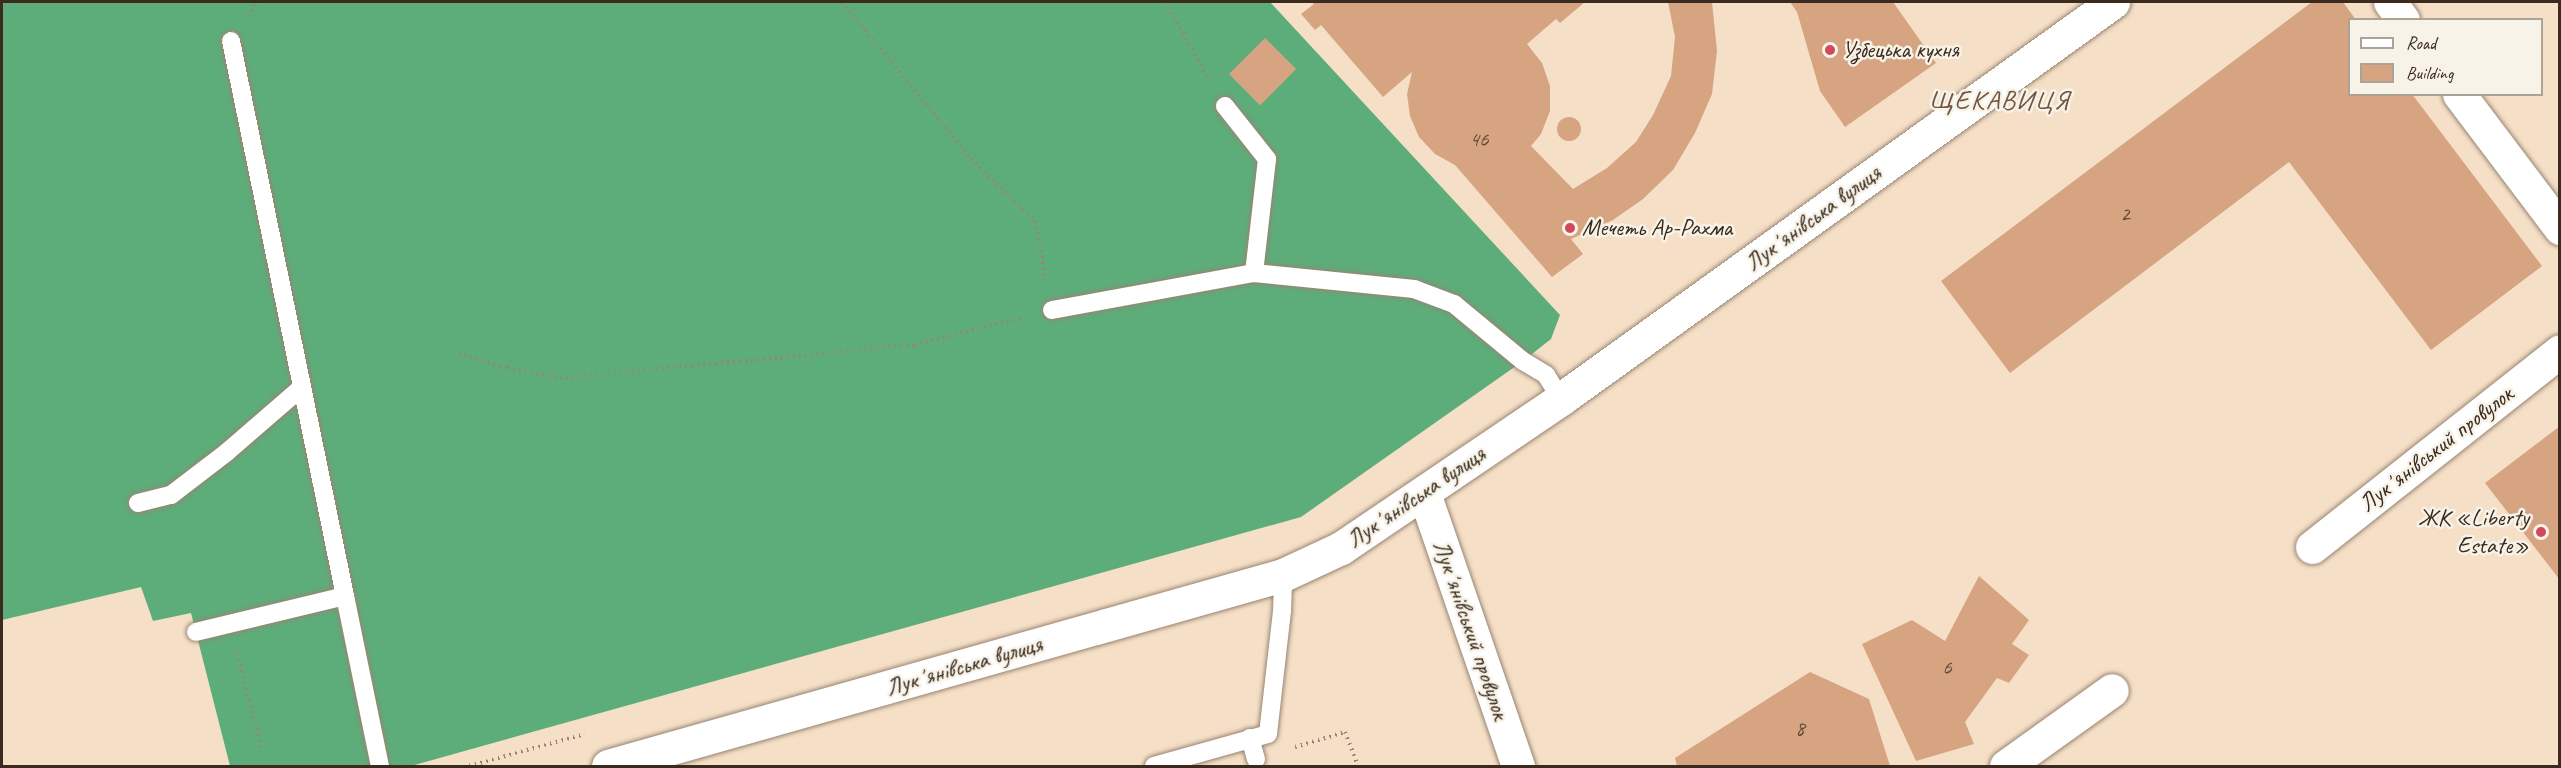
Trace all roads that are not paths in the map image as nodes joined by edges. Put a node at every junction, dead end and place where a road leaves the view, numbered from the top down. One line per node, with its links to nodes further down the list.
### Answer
1 (2113, 2): 12 (street, Лукʼянівська вулиця)
2 (2390, 2): 3 (street)
3 (2402, 18)
4 (231, 41): 11 (lane)
5 (2460, 96): 7 (street)
6 (1225, 106): 8 (lane)
7 (2559, 228)
8 (1254, 273): 9 (lane); 12 (lane)
9 (1052, 310)
10 (2559, 351): 15 (street, Лукʼянівський провулок)
11 (302, 387): 14 (lane); 17 (lane)
12 (1561, 399): 13 (street, Лукʼянівська вулиця)
13 (1424, 493): 16 (street, Лукʼянівська вулиця); 25 (street, Лукʼянівський провулок)
14 (138, 502)
15 (2312, 547)
16 (1283, 575): 20 (lane); 23 (street, Лукʼянівська вулиця)
17 (345, 596): 18 (lane); 22 (lane)
18 (196, 632)
19 (2112, 690): 26 (street)
20 (1250, 738): 21 (lane); 24 (lane)
21 (1256, 759)
22 (380, 766)
23 (608, 766)
24 (1154, 766)
25 (1518, 766)
26 (2006, 766)

